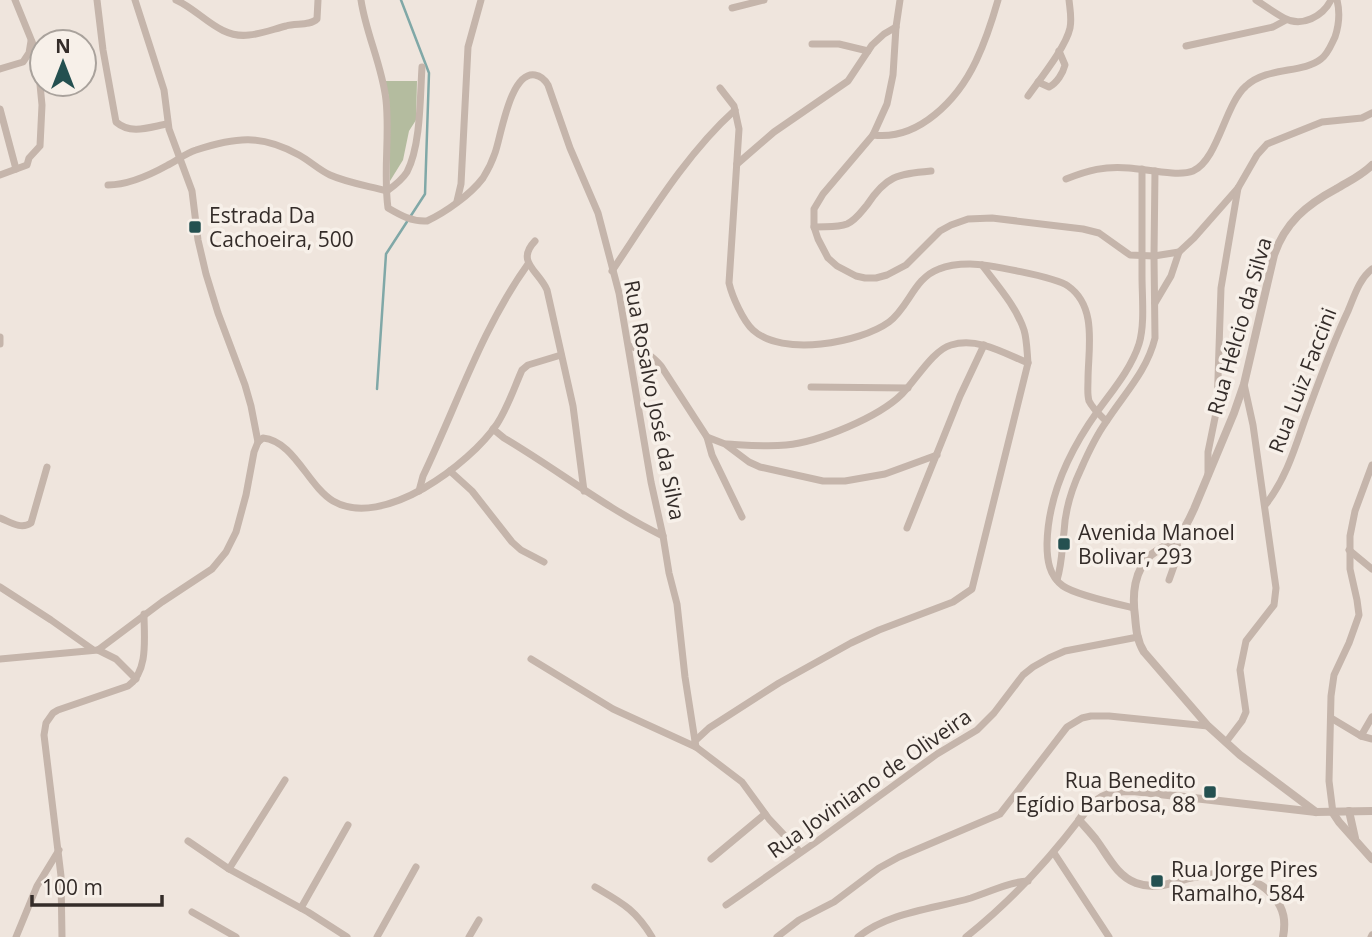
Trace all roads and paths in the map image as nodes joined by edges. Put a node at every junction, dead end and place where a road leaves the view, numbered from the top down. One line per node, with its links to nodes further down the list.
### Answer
1 (15, 0): 18 (street)
2 (97, 0): 33 (street)
3 (135, 0): 33 (street)
4 (176, 0): 5 (street)
5 (318, 0)
6 (361, 0): 47 (street)
7 (481, 0): 48 (street)
8 (764, 0): 15 (street)
9 (900, 0): 17 (street)
10 (998, 0): 34 (street)
11 (1069, 0): 22 (street)
12 (1256, 0): 16 (street)
13 (1331, 0): 16 (street)
14 (1338, 0): 41 (street)
15 (732, 8)
16 (1286, 20): 20 (street)
17 (896, 27): 21 (street); 34 (street)
18 (28, 33)
19 (812, 44): 21 (street)
20 (1186, 46)
21 (868, 51): 36 (street)
22 (1059, 51): 26 (street); 26 (street)
23 (28, 54): 25 (street)
24 (422, 67): 47 (street)
25 (0, 69)
26 (1038, 82): 28 (street)
27 (720, 88): 31 (street)
28 (1028, 96)
29 (41, 98): 38 (street)
30 (0, 109): 38 (street)
31 (735, 110): 36 (street); 57 (street)
32 (1372, 113): 46 (street)
33 (167, 124): 35 (street)
34 (873, 135): 49 (street)
35 (180, 157): 45 (street); 47 (street); 72 (street)
36 (737, 164): 55 (street)
37 (1372, 165): 43 (street, Rua Hélcio da Silva)
38 (16, 169): 42 (street)
39 (1142, 169): 41 (street); 44 (street); 53 (street)
40 (931, 171): 49 (street)
41 (1155, 171): 52 (street)
42 (0, 175)
43 (1367, 175): 65 (street, Rua Hélcio da Silva)
44 (1066, 180)
45 (108, 185)
46 (1238, 188): 51 (street); 78 (street)
47 (387, 191): 48 (street)
48 (457, 202): 57 (street, Rua Rosalvo José da Silva)
49 (814, 223): 53 (street)
50 (535, 241): 54 (street)
51 (1179, 252): 52 (street); 58 (street)
52 (1154, 256): 53 (street); 58 (street)
53 (1142, 257): 68 (street)
54 (528, 264): 63 (street); 79 (street)
55 (982, 265): 64 (street); 68 (street)
56 (1372, 269): 81 (street, Rua Luiz Faccini)
57 (612, 271): 62 (street, Rua Rosalvo José da Silva)
58 (1155, 303): 69 (street)
59 (0, 337): 60 (street)
60 (0, 344)
61 (984, 345): 64 (street); 67 (street); 74 (street)
62 (629, 346): 71 (street); 85 (street, Rua Rosalvo José da Silva)
63 (561, 355): 70 (street); 80 (street)
64 (1028, 363): 106 (street)
65 (1244, 384): 78 (street, Rua Hélcio da Silva); 81 (street)
66 (811, 387): 67 (street)
67 (908, 388): 73 (street)
68 (1096, 412): 69 (street); 90 (street)
69 (1107, 421): 90 (street)
70 (493, 429): 77 (street); 80 (street)
71 (707, 438): 73 (street); 82 (street)
72 (258, 442): 79 (street); 94 (street)
73 (726, 444): 74 (street)
74 (937, 454): 84 (street)
75 (1372, 465): 87 (street)
76 (47, 467): 83 (street)
77 (450, 471): 79 (street); 88 (street)
78 (1208, 476): 86 (street, Rua Hélcio da Silva)
79 (419, 491)
80 (584, 491): 85 (street)
81 (1265, 504): 105 (street)
82 (742, 517)
83 (0, 518)
84 (907, 528)
85 (663, 536): 106 (street, Rua Rosalvo José da Silva)
86 (1177, 539): 91 (street); 93 (street, Rua Hélcio da Silva)
87 (1349, 549): 89 (street); 101 (street)
88 (544, 562)
89 (1372, 569)
90 (1057, 580): 93 (street)
91 (1170, 580)
92 (0, 587): 96 (street)
93 (1134, 608): 95 (street, Rua Hélcio da Silva)
94 (144, 614): 96 (street); 99 (street)
95 (1138, 637): 102 (street); 118 (street, Rua Joviniano de Oliveira)
96 (95, 650): 97 (street); 99 (street)
97 (0, 659)
98 (531, 659): 106 (street)
99 (136, 679): 117 (street)
100 (1372, 717): 103 (street)
101 (1331, 718): 103 (street); 111 (street)
102 (1208, 726): 105 (street); 137 (street)
103 (1361, 736): 104 (street)
104 (1372, 739)
105 (1226, 742): 110 (street)
106 (696, 744): 112 (street)
107 (285, 780): 123 (street)
108 (1349, 811): 109 (street); 111 (street); 116 (street)
109 (1372, 811)
110 (1316, 812): 111 (street); 113 (street)
111 (1333, 813): 116 (street)
112 (765, 814): 118 (street); 120 (street)
113 (1079, 820): 119 (street); 141 (street)
114 (348, 825): 127 (street)
115 (188, 841): 123 (street)
116 (1356, 841): 121 (street)
117 (59, 850): 130 (street); 131 (street)
118 (800, 852): 126 (street, Rua Joviniano de Oliveira)
119 (1054, 853): 124 (street); 140 (street)
120 (711, 859)
121 (1372, 859)
122 (415, 866): 134 (street)
123 (229, 869): 127 (street)
124 (1031, 877): 138 (street); 139 (street)
125 (595, 887): 136 (street)
126 (726, 905)
127 (301, 908): 133 (street)
128 (192, 912): 132 (street)
129 (479, 920): 135 (street)
130 (16, 937)
131 (62, 937)
132 (236, 937)
133 (347, 937)
134 (377, 937)
135 (470, 937)
136 (652, 937)
137 (777, 937)
138 (858, 937)
139 (966, 937)
140 (1109, 937)
141 (1283, 937)

